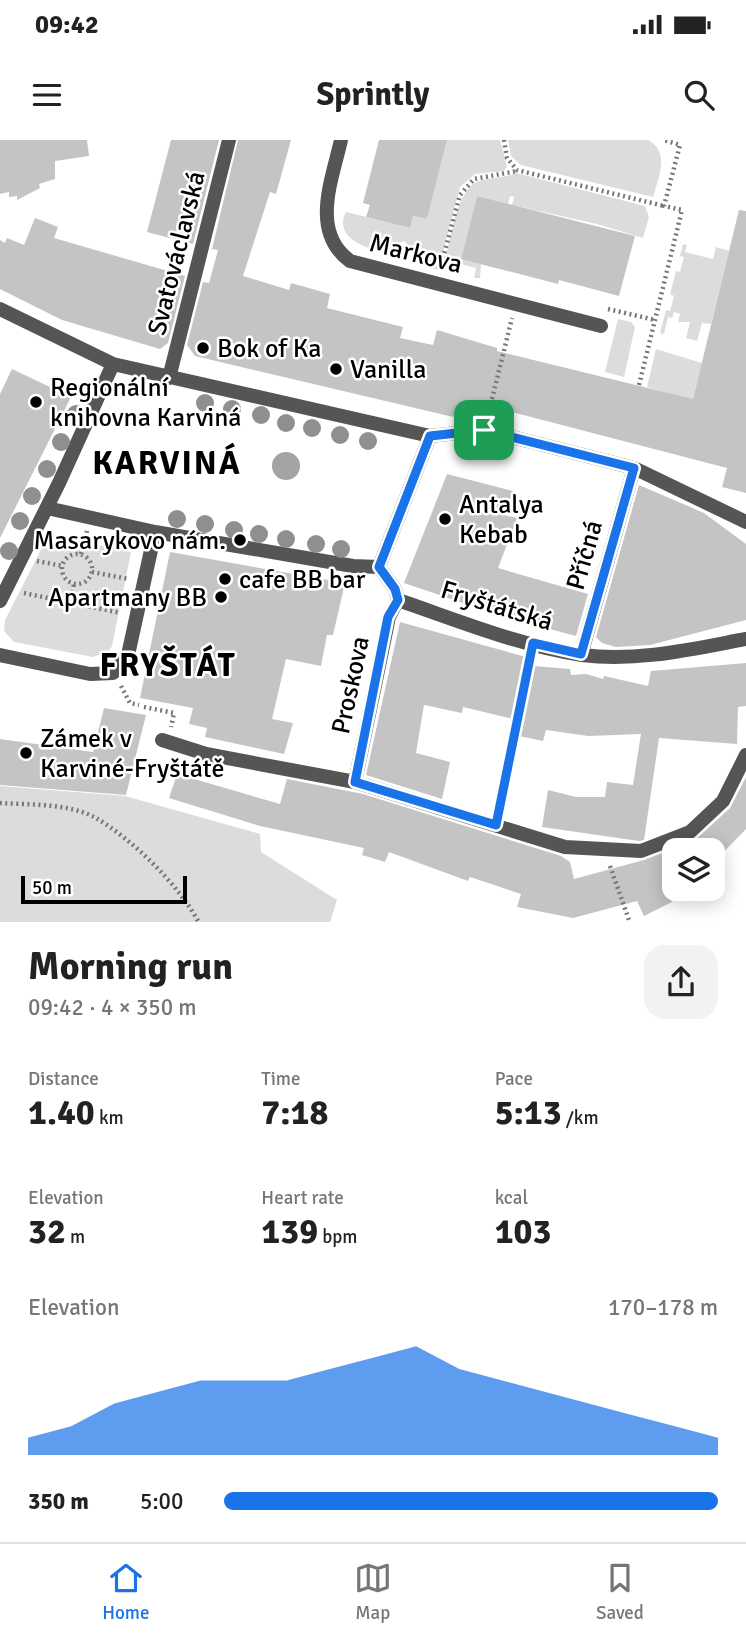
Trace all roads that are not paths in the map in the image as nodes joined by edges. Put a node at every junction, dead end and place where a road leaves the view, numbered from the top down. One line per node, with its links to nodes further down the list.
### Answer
1 (229, 140): 6 (street, Svatováclavská)
2 (341, 140): 4 (street, Markova)
3 (0, 309): 5 (street)
4 (601, 326)
5 (113, 364): 6 (street); 9 (street)
6 (169, 378): 7 (street)
7 (430, 436): 8 (street); 12 (street)
8 (634, 468): 10 (street); 16 (street, Příčná)
9 (47, 508): 11 (street); 13 (street)
10 (746, 522)
11 (155, 532): 12 (street); 17 (street)
12 (379, 567): 14 (street)
13 (3, 595)
14 (398, 600): 16 (street, Fryštátská); 20 (street, Proskova)
15 (746, 639): 16 (street, Fryštátská)
16 (581, 654)
17 (0, 655)
18 (165, 741): 20 (street)
19 (746, 755): 20 (street)
20 (355, 782)

